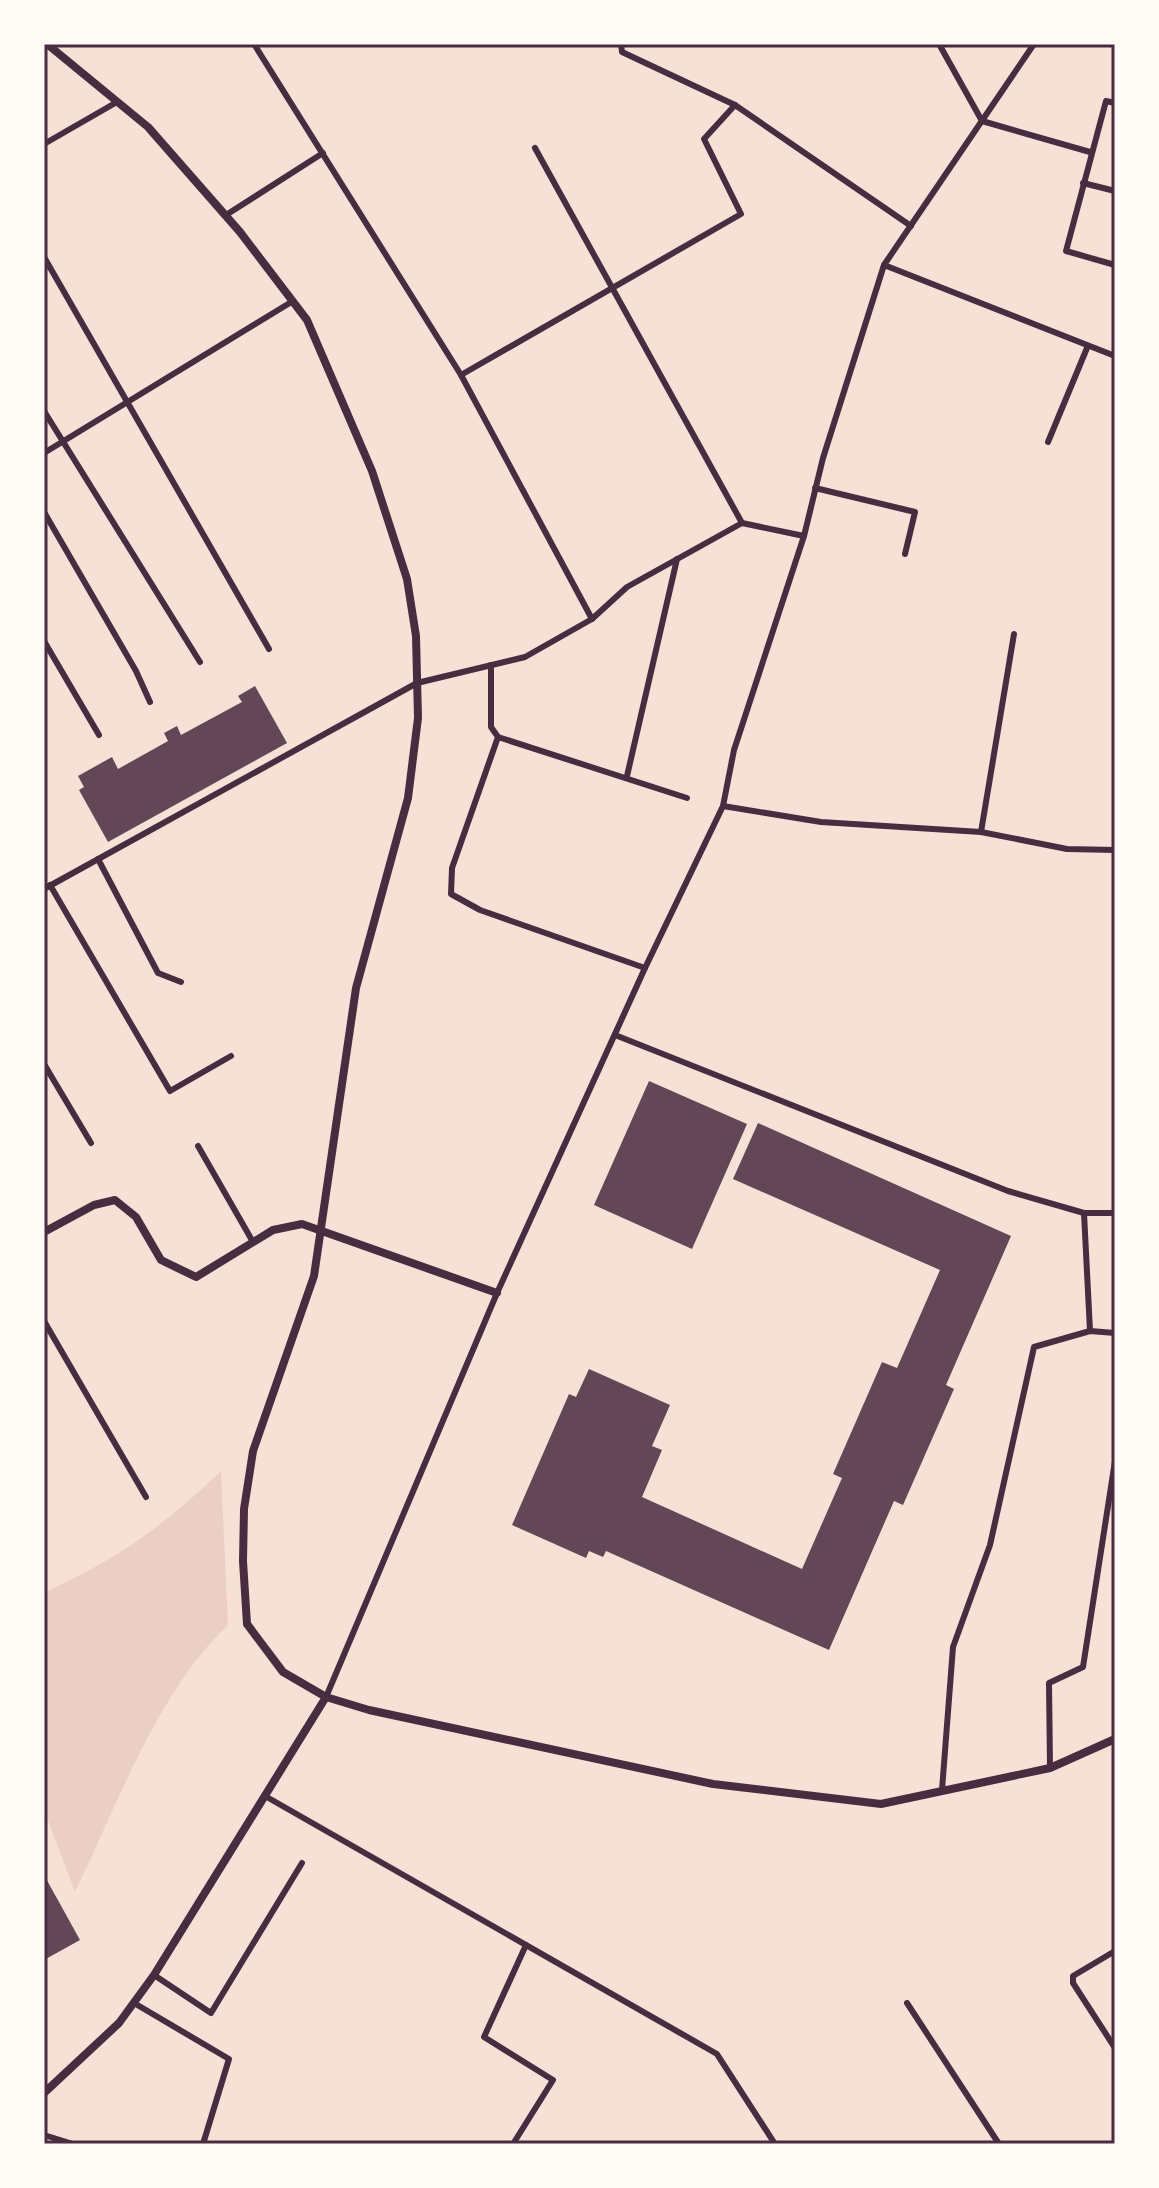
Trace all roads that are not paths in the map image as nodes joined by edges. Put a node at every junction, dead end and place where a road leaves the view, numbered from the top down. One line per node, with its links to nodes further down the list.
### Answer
1 (47, 44): 6 (street)
2 (254, 44): 13 (lane)
3 (621, 44): 8 (lane)
4 (939, 44): 9 (lane)
5 (1034, 44): 9 (lane)
6 (117, 102): 10 (lane); 16 (street)
7 (1115, 103): 12 (lane)
8 (735, 105): 17 (lane); 21 (lane)
9 (982, 121): 12 (lane); 17 (lane)
10 (44, 144)
11 (535, 148): 21 (lane)
12 (1090, 152): 14 (lane)
13 (323, 153): 16 (lane); 25 (lane)
14 (1083, 183): 15 (lane); 20 (lane)
15 (1115, 191)
16 (226, 215): 22 (street)
17 (911, 226): 19 (lane)
18 (44, 257): 26 (lane)
19 (884, 265): 23 (lane); 31 (lane)
20 (1115, 265)
21 (613, 289): 25 (lane); 33 (lane)
22 (293, 301): 26 (lane); 43 (street)
23 (1087, 348): 24 (lane); 29 (lane)
24 (1115, 356)
25 (461, 375): 37 (lane)
26 (127, 403): 28 (lane); 40 (lane)
27 (44, 411): 28 (lane)
28 (62, 442): 30 (lane); 41 (lane)
29 (1048, 442)
30 (44, 453)
31 (815, 488): 34 (lane); 35 (lane)
32 (44, 512): 44 (lane)
33 (742, 523): 34 (lane); 36 (lane)
34 (804, 536): 49 (lane)
35 (905, 554)
36 (677, 559): 37 (lane); 47 (lane)
37 (592, 619): 42 (lane)
38 (1014, 634): 50 (lane)
39 (44, 641): 45 (lane)
40 (269, 649)
41 (200, 662)
42 (491, 665): 43 (lane); 46 (lane)
43 (417, 683): 52 (lane); 63 (street)
44 (150, 702)
45 (99, 735)
46 (498, 737): 47 (lane); 54 (lane)
47 (627, 776): 48 (lane)
48 (687, 798)
49 (723, 806): 50 (lane); 54 (lane)
50 (981, 832): 51 (lane)
51 (1115, 850)
52 (98, 859): 53 (lane); 55 (lane)
53 (47, 887): 57 (lane)
54 (645, 968): 56 (lane)
55 (181, 982)
56 (615, 1035): 61 (lane); 66 (lane)
57 (231, 1056)
58 (44, 1064): 59 (lane)
59 (91, 1143)
60 (198, 1146): 65 (lane)
61 (1084, 1213): 62 (lane); 68 (lane)
62 (1115, 1213)
63 (321, 1228): 65 (street); 66 (street); 72 (street)
64 (44, 1232): 65 (street)
65 (253, 1242)
66 (497, 1293): 72 (lane)
67 (44, 1321): 71 (lane)
68 (1090, 1331): 69 (lane); 75 (lane)
69 (1115, 1333)
70 (1115, 1461): 74 (lane)
71 (146, 1497)
72 (326, 1697): 75 (street); 76 (street)
73 (1115, 1739): 74 (street)
74 (1050, 1768): 75 (street)
75 (942, 1790)
76 (265, 1796): 78 (lane); 80 (street)
77 (302, 1863): 80 (lane)
78 (526, 1945): 88 (lane); 89 (lane)
79 (1115, 1951): 83 (lane)
80 (154, 1975): 81 (street)
81 (134, 2003): 84 (street); 87 (lane)
82 (907, 2003): 90 (lane)
83 (1115, 2048)
84 (44, 2093)
85 (44, 2135): 86 (lane)
86 (73, 2144)
87 (203, 2144)
88 (513, 2144)
89 (775, 2144)
90 (999, 2144)

